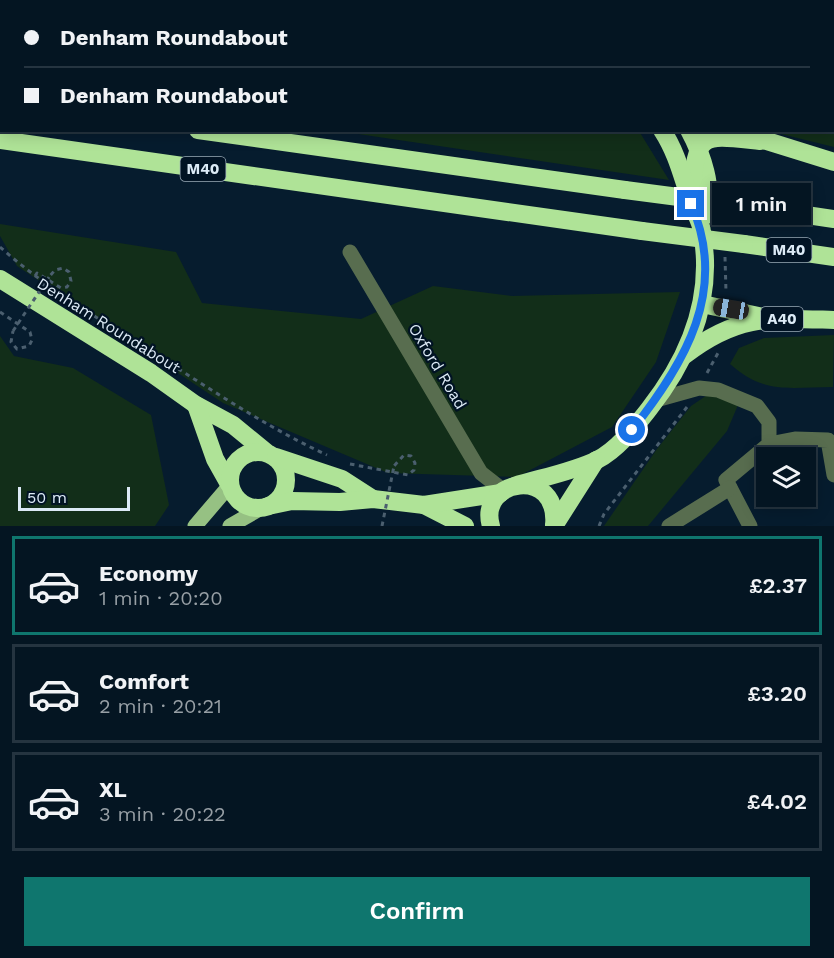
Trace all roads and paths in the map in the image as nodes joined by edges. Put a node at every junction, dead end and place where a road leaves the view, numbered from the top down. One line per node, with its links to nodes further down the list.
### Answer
1 (212, 132): 10 (highway, M40, bridge)
2 (663, 132): 9 (highway, Denham Roundabout)
3 (690, 132): 7 (highway, Denham Roundabout)
4 (742, 132): 6 (highway)
5 (0, 140): 14 (highway, M40, bridge)
6 (760, 141): 7 (highway); 8 (highway)
7 (697, 150): 9 (highway); 11 (highway, Denham Roundabout)
8 (834, 162)
9 (691, 204): 11 (highway, Denham Roundabout)
10 (834, 219)
11 (702, 229): 17 (highway, Denham Roundabout)
12 (0, 247): 15 (path)
13 (350, 252): 35 (lane, Oxford Road)
14 (834, 256)
15 (35, 276): 18 (path, bridge); 29 (path)
16 (0, 279): 26 (highway, Denham Roundabout)
17 (702, 304): 19 (highway); 22 (highway, Denham Roundabout)
18 (0, 312)
19 (770, 318): 20 (highway, A40); 22 (highway, A40)
20 (834, 320)
21 (722, 348): 23 (path)
22 (684, 356): 24 (highway, Denham Roundabout)
23 (705, 376)
24 (656, 400): 27 (lane); 30 (highway, Denham Roundabout)
25 (689, 404): 45 (path)
26 (196, 405): 28 (highway, Denham Roundabout); 33 (highway)
27 (769, 444): 32 (lane); 34 (lane)
28 (271, 455): 33 (highway); 36 (highway, Denham Roundabout); 38 (highway)
29 (328, 456)
30 (596, 460): 35 (highway, Denham Roundabout); 44 (highway, Denham Roundabout)
31 (346, 462): 41 (path, bridge)
32 (834, 475)
33 (230, 484): 38 (highway); 39 (main road)
34 (730, 488): 46 (lane); 47 (lane)
35 (506, 490): 37 (highway, Denham Roundabout); 43 (highway); 44 (highway)
36 (373, 499): 37 (highway, Denham Roundabout); 38 (highway, Denham Roundabout)
37 (424, 505): 42 (highway, Denham Roundabout)
38 (266, 507): 40 (main road)
39 (195, 526)
40 (230, 526)
41 (382, 526)
42 (465, 526)
43 (491, 526)
44 (554, 526)
45 (599, 526)
46 (669, 526)
47 (750, 526)

